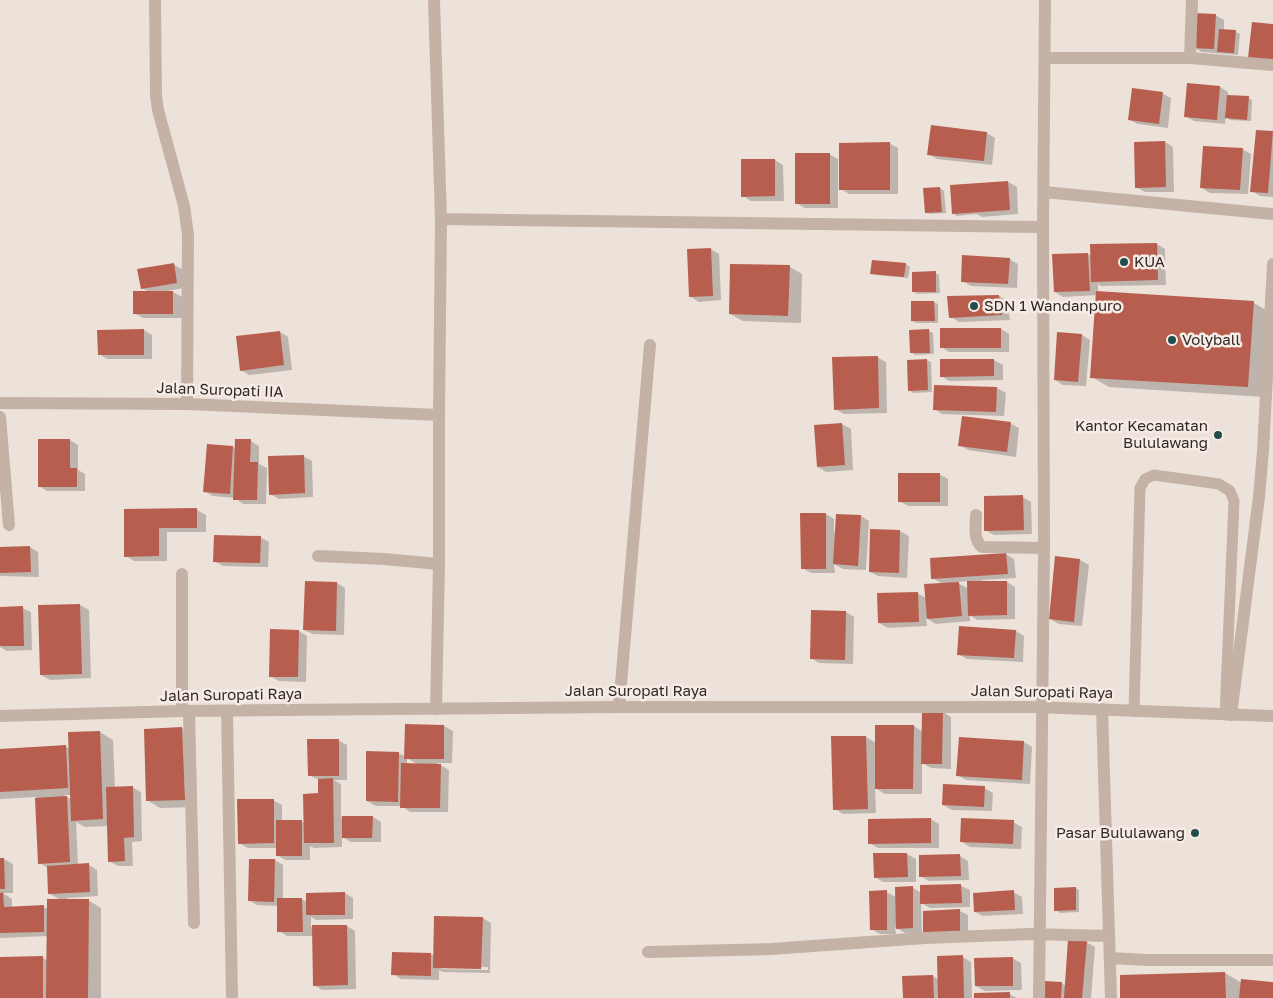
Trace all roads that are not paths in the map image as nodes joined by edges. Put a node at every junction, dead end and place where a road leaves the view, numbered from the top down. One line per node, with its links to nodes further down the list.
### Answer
1 (155, 0): 15 (street)
2 (434, 0): 10 (street)
3 (1046, 0): 5 (street)
4 (1192, 0): 6 (street)
5 (1045, 58): 6 (street); 8 (street)
6 (1190, 58): 7 (street)
7 (1273, 65)
8 (1044, 192): 9 (street); 11 (street)
9 (1273, 214)
10 (441, 219): 11 (street); 16 (street)
11 (1043, 227): 20 (street)
12 (1273, 264): 31 (street)
13 (650, 345): 24 (street)
14 (0, 403): 15 (street, Jalan Suropati IIA)
15 (187, 404): 16 (street, Jalan Suropati IIA)
16 (438, 415): 22 (street)
17 (0, 416): 19 (street)
18 (976, 515): 20 (street)
19 (9, 525)
20 (1044, 548): 25 (street)
21 (318, 556): 22 (street)
22 (440, 564): 26 (street)
23 (182, 574): 28 (street)
24 (619, 707): 25 (street, Jalan Suropati Raya); 26 (street, Jalan Suropati Raya)
25 (1042, 708): 27 (street, Jalan Suropati Raya); 35 (street)
26 (436, 709): 29 (street, Jalan Suropati Raya)
27 (1102, 709): 30 (street, Jalan Suropati Raya); 36 (street)
28 (186, 711): 29 (street, Jalan Suropati Raya); 32 (street, Jalan Suropati Raya); 34 (street)
29 (227, 711): 40 (street)
30 (1134, 711): 31 (street, Jalan Suropati Raya); 31 (lane)
31 (1228, 715): 33 (street, Jalan Suropati Raya)
32 (0, 716)
33 (1273, 716)
34 (194, 923)
35 (1039, 934): 36 (street); 37 (street); 41 (street)
36 (1110, 936): 38 (street)
37 (648, 952)
38 (1110, 958): 39 (street); 42 (street)
39 (1273, 960)
40 (232, 998)
41 (1040, 998)
42 (1111, 998)

